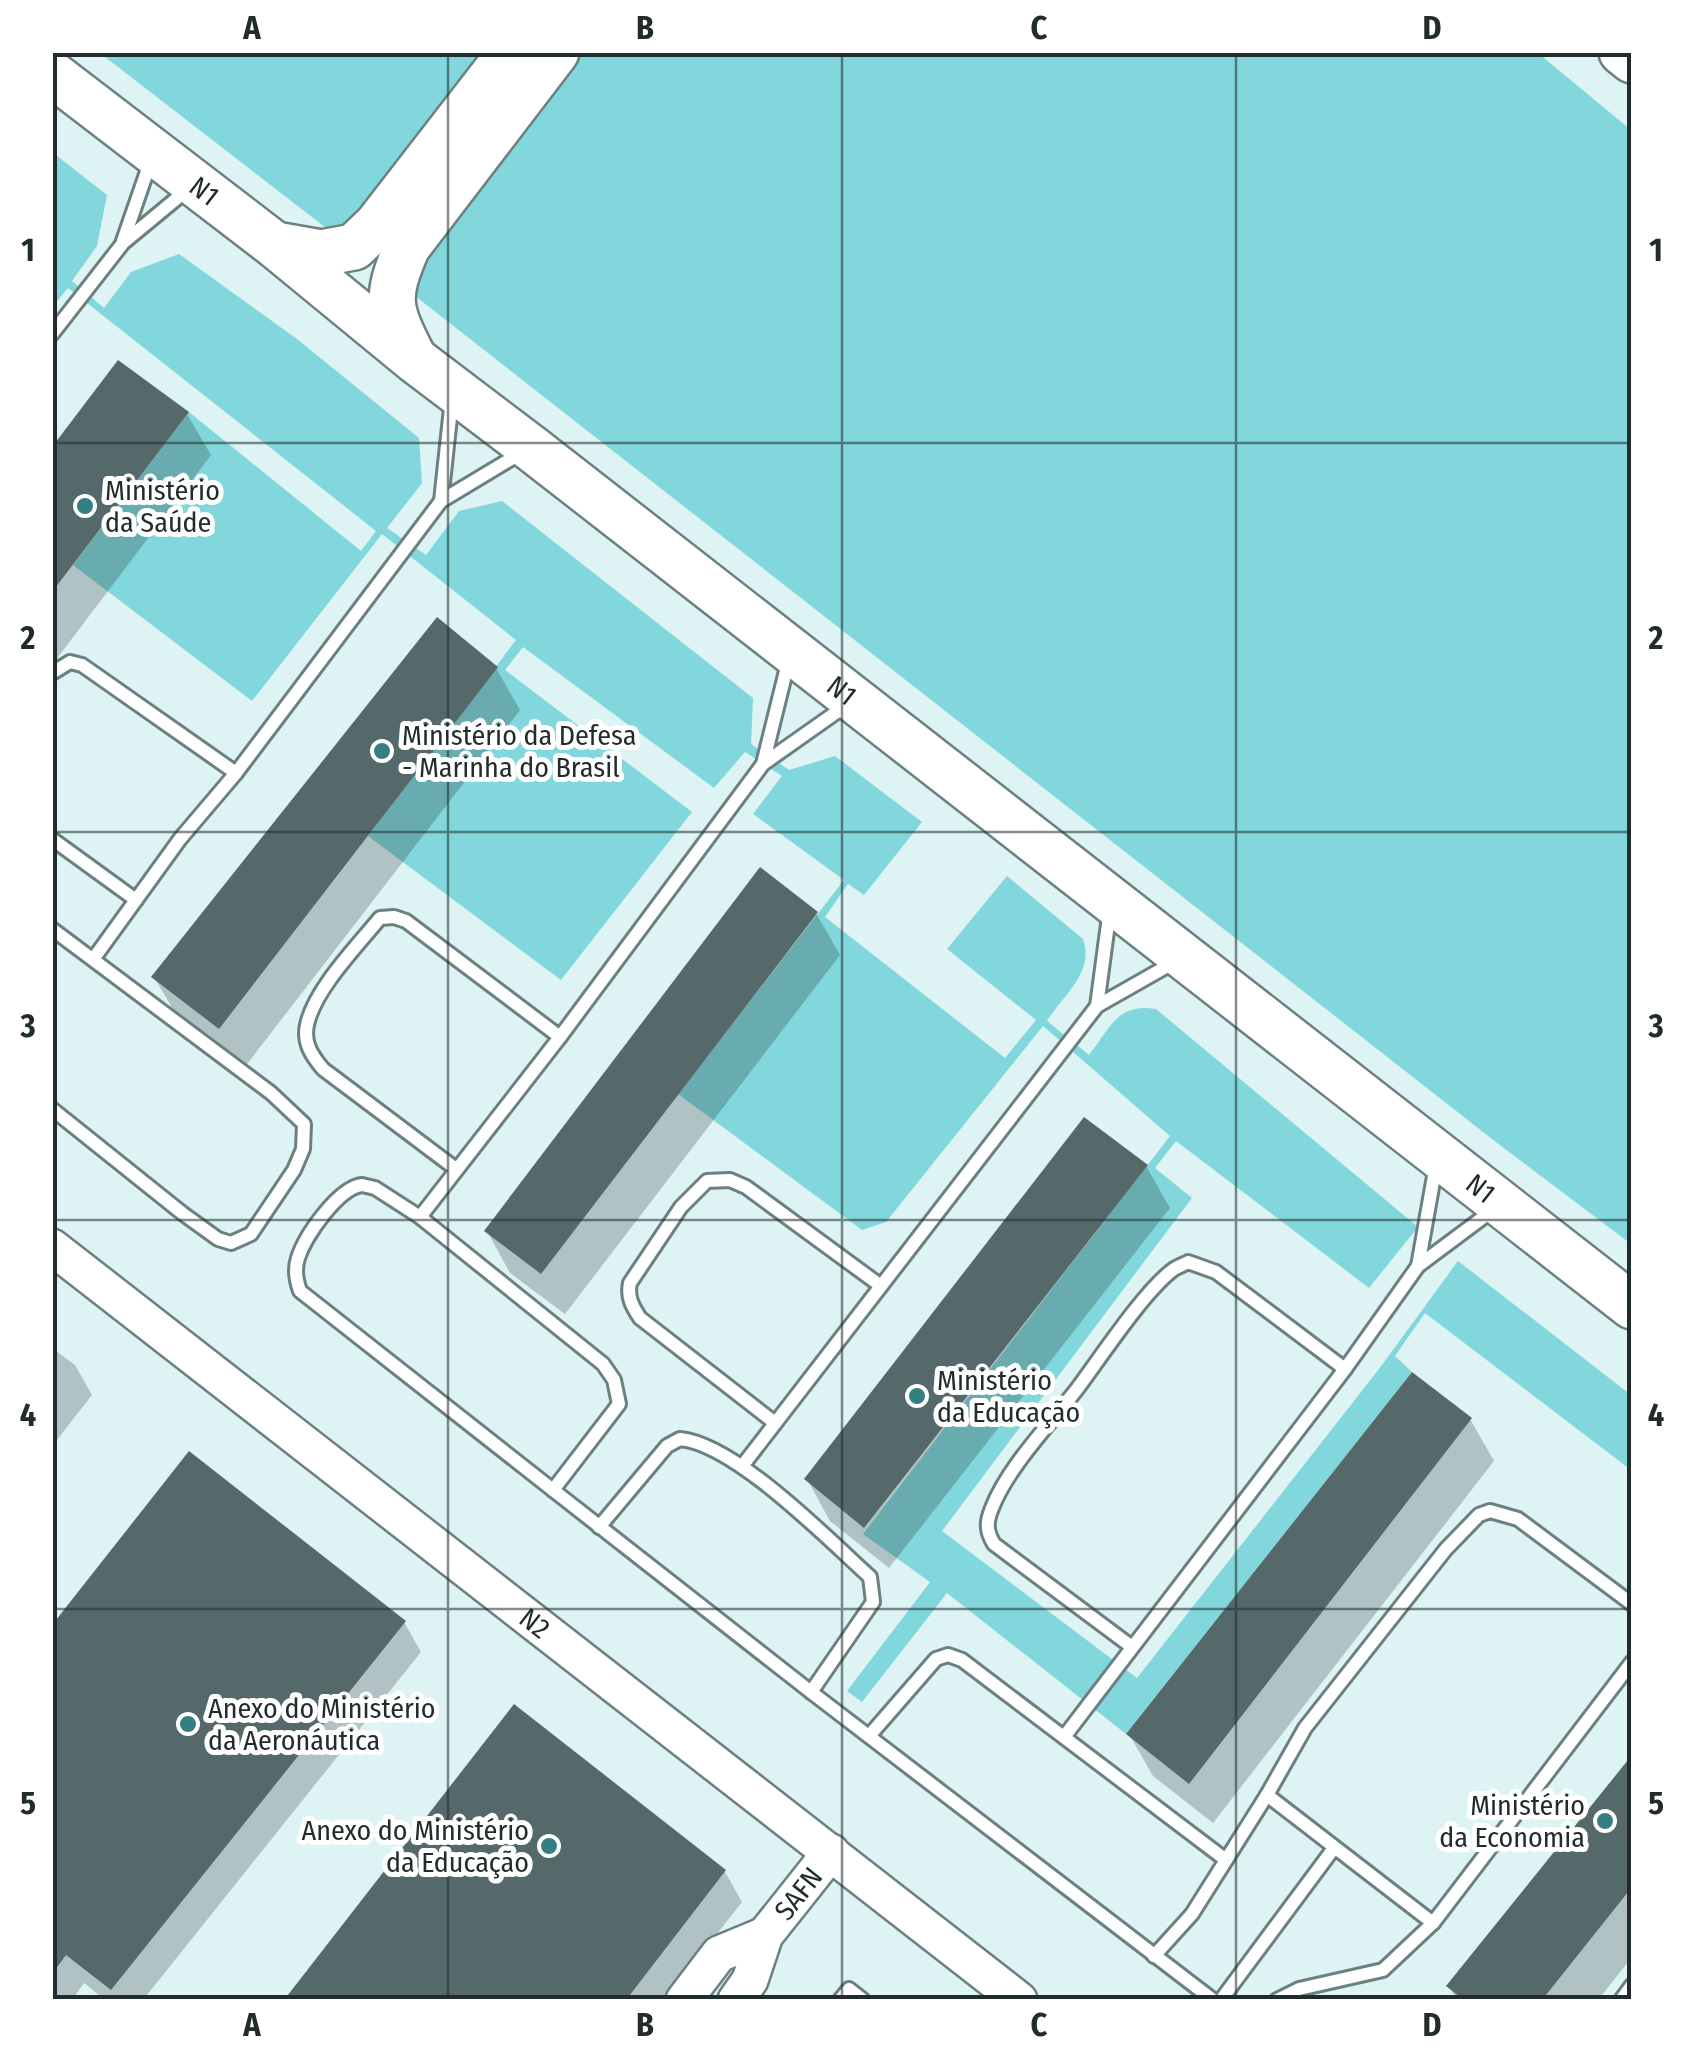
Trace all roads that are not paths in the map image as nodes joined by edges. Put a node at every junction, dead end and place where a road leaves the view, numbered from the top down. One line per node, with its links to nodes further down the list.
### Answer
1 (512, 52): 9 (highway)
2 (556, 52): 11 (highway)
3 (1622, 52): 4 (highway)
4 (1632, 60)
5 (52, 74): 6 (highway, N1)
6 (154, 154): 7 (highway, N1); 8 (lane)
7 (193, 185): 8 (lane); 9 (highway, N1)
8 (122, 243): 10 (lane)
9 (275, 245): 11 (highway, N1)
10 (52, 334)
11 (414, 360): 12 (highway, N1)
12 (454, 390): 13 (highway, N1); 14 (lane)
13 (531, 448): 14 (lane); 15 (highway, N1)
14 (442, 500): 19 (lane)
15 (791, 652): 17 (highway, N1); 18 (lane)
16 (52, 673): 19 (lane)
17 (854, 700): 18 (lane); 22 (highway, N1)
18 (763, 764): 27 (lane)
19 (236, 773): 21 (lane)
20 (52, 839): 21 (lane)
21 (136, 900): 25 (lane)
22 (1112, 900): 24 (highway, N1); 26 (lane)
23 (52, 929): 25 (lane)
24 (1184, 957): 26 (lane); 29 (highway, N1)
25 (94, 958): 28 (lane)
26 (1096, 1006): 35 (lane)
27 (560, 1037): 30 (lane); 30 (lane)
28 (52, 1109)
29 (1438, 1156): 31 (highway, N1); 34 (lane)
30 (456, 1168): 32 (lane)
31 (1500, 1204): 34 (lane); 36 (highway, N1)
32 (420, 1218): 40 (lane); 40 (lane)
33 (52, 1247): 50 (main road, N2)
34 (1418, 1266): 37 (lane)
35 (881, 1286): 38 (lane); 38 (lane)
36 (1632, 1306)
37 (1345, 1368): 43 (lane); 43 (lane)
38 (775, 1423): 39 (lane)
39 (744, 1465): 41 (lane); 45 (lane)
40 (552, 1490): 41 (lane)
41 (599, 1527): 45 (lane)
42 (1632, 1604): 48 (lane)
43 (1132, 1647): 47 (lane)
44 (1632, 1662): 52 (lane)
45 (811, 1692): 46 (lane)
46 (869, 1736): 47 (lane); 55 (lane)
47 (1064, 1736): 51 (lane)
48 (1268, 1795): 49 (lane); 51 (lane)
49 (1334, 1848): 52 (lane); 63 (lane)
50 (830, 1852): 53 (main road, SAFN); 61 (main road, N2)
51 (1226, 1860): 55 (lane)
52 (1433, 1923): 64 (lane)
53 (765, 1935): 54 (main road, SAFN); 57 (main road, SAFN)
54 (719, 1954): 57 (main road); 58 (main road)
55 (1154, 1956): 62 (lane)
56 (1632, 1986): 65 (lane)
57 (743, 1990)
58 (684, 2000)
59 (840, 2000): 60 (lane)
60 (862, 2000)
61 (1019, 2000)
62 (1213, 2000)
63 (1220, 2000)
64 (1277, 2000)
65 (1621, 2000)

